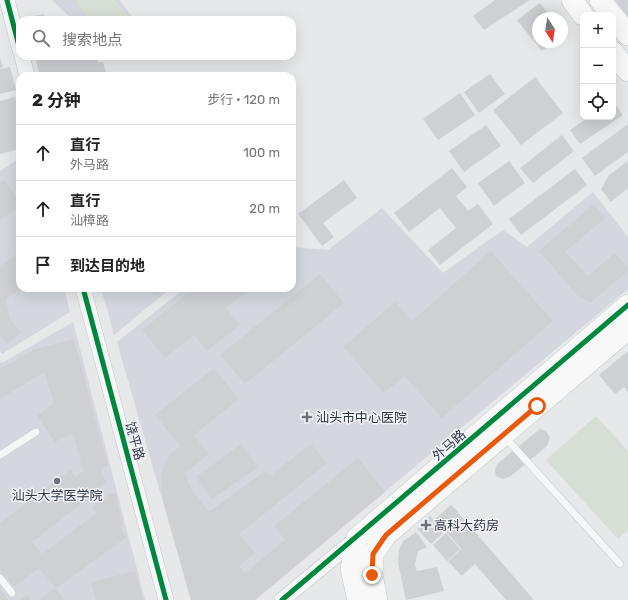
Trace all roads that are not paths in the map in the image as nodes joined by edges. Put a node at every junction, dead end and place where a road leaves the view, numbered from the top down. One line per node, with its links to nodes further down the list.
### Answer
1 (7, 0): 7 (street)
2 (572, 0): 4 (street)
3 (600, 0): 5 (street)
4 (582, 12)
5 (610, 12)
6 (616, 20): 8 (street)
7 (16, 35)
8 (628, 35)
9 (616, 56): 12 (street)
10 (23, 60): 11 (street)
11 (26, 72)
12 (628, 72)
13 (84, 292): 23 (street, 饶平路)
14 (628, 305): 16 (street, 外马路)
15 (628, 329): 16 (street, 外马路)
16 (498, 429): 19 (street, 外马路); 20 (lane); 26 (street, 外马路)
17 (36, 432): 18 (lane)
18 (0, 455)
19 (357, 538): 24 (street, 外马路); 25 (street)
20 (620, 564)
21 (0, 578): 22 (lane)
22 (12, 593)
23 (166, 600)
24 (282, 600)
25 (358, 600)
26 (377, 600)

